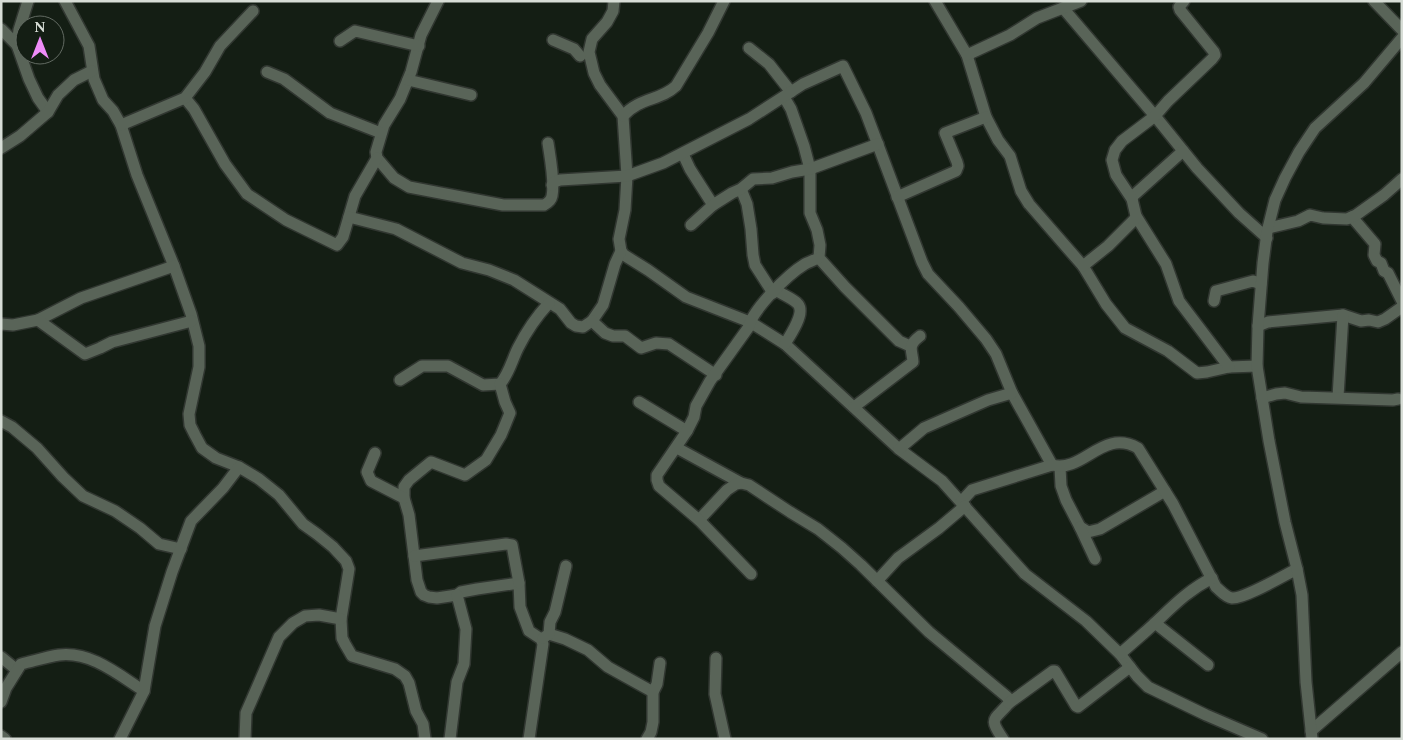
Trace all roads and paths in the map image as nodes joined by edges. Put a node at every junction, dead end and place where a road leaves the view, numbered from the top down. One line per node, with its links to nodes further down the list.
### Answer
1 (28, 1): 12 (street)
2 (65, 1): 24 (street)
3 (438, 1): 19 (street)
4 (614, 1): 21 (street)
5 (724, 1): 31 (street)
6 (935, 1): 22 (street)
7 (1081, 1): 10 (street)
8 (1184, 1): 32 (street)
9 (1374, 1): 14 (street)
10 (1063, 8): 22 (street); 32 (street)
11 (253, 11): 29 (street)
12 (24, 15)
13 (1, 28): 18 (street)
14 (1402, 30)
15 (1402, 38): 54 (street)
16 (553, 40): 21 (street)
17 (340, 41): 19 (street)
18 (15, 42)
19 (418, 46): 26 (street)
20 (749, 48): 28 (street)
21 (584, 54): 31 (street)
22 (967, 55): 33 (street)
23 (24, 65): 30 (street)
24 (92, 71): 30 (street); 34 (street)
25 (267, 72): 35 (street)
26 (408, 80): 27 (street); 35 (street)
27 (471, 95)
28 (787, 95): 37 (street); 40 (street); 42 (street)
29 (185, 98): 34 (street); 51 (street)
30 (48, 112): 38 (street)
31 (623, 116): 43 (street)
32 (1155, 116): 39 (street); 48 (street)
33 (986, 117): 47 (street); 58 (street)
34 (120, 125): 57 (street)
35 (381, 133): 41 (street)
36 (548, 143): 45 (street)
37 (878, 144): 42 (street); 47 (street)
38 (1, 148)
39 (1183, 151): 48 (street); 54 (street)
40 (683, 154): 43 (street); 49 (street)
41 (377, 158): 45 (street); 51 (street)
42 (810, 169): 46 (street); 56 (street)
43 (627, 176): 45 (street); 55 (street)
44 (1402, 179): 52 (street)
45 (552, 185)
46 (741, 190): 49 (street); 60 (street)
47 (897, 197): 80 (street)
48 (1132, 199): 50 (street)
49 (713, 205): 53 (street)
50 (1136, 216): 58 (street); 76 (street)
51 (349, 217): 63 (street)
52 (1352, 217): 54 (street); 62 (street)
53 (691, 225)
54 (1267, 233): 59 (street)
55 (621, 252): 68 (street); 69 (street)
56 (819, 258): 60 (street); 74 (street)
57 (174, 266): 66 (street); 67 (street)
58 (1083, 266): 76 (street)
59 (1261, 284): 61 (street); 71 (street)
60 (774, 291): 69 (street); 73 (street)
61 (1214, 301)
62 (1402, 301)
63 (549, 303): 68 (street); 79 (street)
64 (1402, 307): 65 (street)
65 (1343, 315): 71 (street); 81 (street)
66 (38, 320): 67 (street); 70 (street)
67 (192, 321): 92 (street)
68 (592, 321): 77 (street)
69 (750, 322): 73 (street); 77 (street)
70 (1, 324)
71 (1258, 326): 75 (street)
72 (920, 336): 74 (street)
73 (785, 344): 85 (street)
74 (910, 346): 85 (street)
75 (1257, 366): 76 (street); 82 (street)
76 (1229, 367)
77 (716, 375): 87 (street)
78 (400, 380): 79 (street)
79 (500, 384): 95 (street)
80 (1012, 393): 89 (street); 91 (street)
81 (1338, 397): 82 (street); 83 (street)
82 (1262, 398): 103 (street)
83 (1398, 399)
84 (639, 402): 87 (street)
85 (854, 407): 89 (street)
86 (1, 421): 99 (street)
87 (687, 431): 88 (street)
88 (677, 448): 93 (street); 97 (street)
89 (899, 449): 96 (street)
90 (375, 453): 95 (street)
91 (1056, 466): 94 (street); 96 (street); 98 (street)
92 (239, 467): 99 (street); 109 (street)
93 (741, 483): 97 (street); 106 (street)
94 (1165, 491): 98 (street); 105 (street)
95 (404, 498): 100 (street)
96 (963, 504): 106 (street); 113 (street)
97 (699, 520): 104 (street)
98 (1080, 527): 101 (street)
99 (181, 549): 120 (street)
100 (414, 556): 107 (street); 108 (street)
101 (1095, 559)
102 (566, 566): 111 (street)
103 (1297, 569): 105 (street); 124 (street)
104 (751, 574)
105 (1212, 578): 110 (street)
106 (877, 581): 123 (street)
107 (519, 583): 108 (street); 111 (street)
108 (457, 595): 130 (street)
109 (341, 619): 128 (street); 129 (street)
110 (1155, 623): 113 (street); 117 (street)
111 (545, 637): 121 (street); 131 (street)
112 (1402, 652): 124 (street)
113 (1120, 654): 118 (street)
114 (1, 657): 119 (street)
115 (716, 658): 133 (street)
116 (660, 663): 121 (street)
117 (1208, 665)
118 (1130, 667): 123 (street); 135 (street)
119 (17, 670): 120 (street); 122 (street)
120 (144, 691): 127 (street)
121 (652, 692): 132 (street)
122 (1, 702)
123 (1009, 703): 134 (street)
124 (1312, 735)
125 (1, 736): 126 (street)
126 (5, 739)
127 (120, 739)
128 (245, 739)
129 (425, 739)
130 (450, 739)
131 (529, 739)
132 (647, 739)
133 (725, 739)
134 (1003, 739)
135 (1262, 739)

